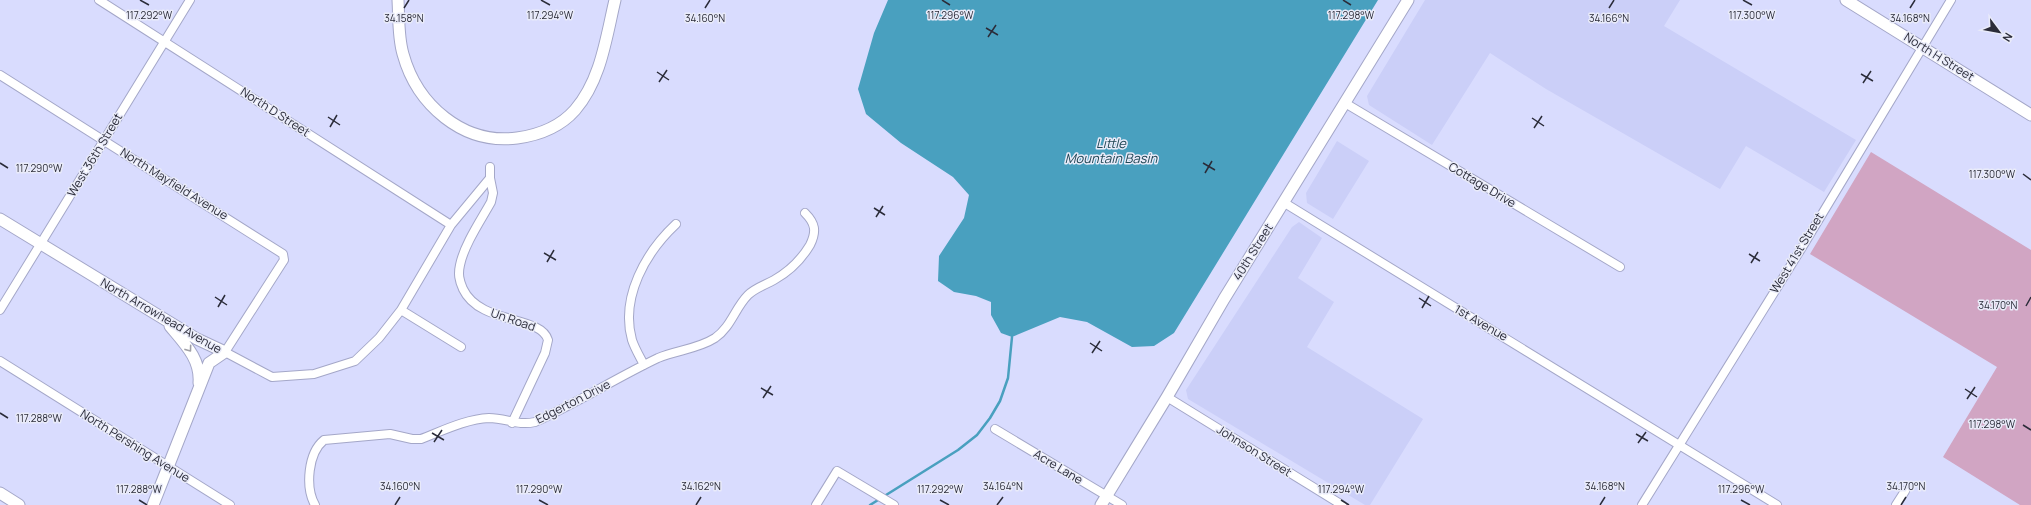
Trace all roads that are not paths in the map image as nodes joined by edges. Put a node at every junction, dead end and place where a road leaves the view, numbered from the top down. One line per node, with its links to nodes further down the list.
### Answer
1 (99, 0): 8 (street, North D Street)
2 (190, 0): 8 (street, West 36th Street)
3 (398, 0): 4 (main road)
4 (616, 0)
5 (1408, 0): 11 (main road, 40th Street)
6 (1846, 0): 9 (main road, North H Street)
7 (1951, 0): 9 (street, West 41st Street)
8 (165, 41): 13 (street, West 36th Street); 19 (street, North D Street)
9 (1922, 47): 12 (main road, North H Street); 34 (street, West 41st Street)
10 (0, 75): 13 (street, North Mayfield Avenue)
11 (1344, 103): 16 (main road, 40th Street); 22 (street, Cottage Drive)
12 (2031, 115)
13 (104, 140): 21 (street, West 36th Street); 27 (street, North Mayfield Avenue)
14 (490, 166): 15 (street)
15 (490, 178): 19 (street, North Arrowhead Avenue); 32 (street, Un Road)
16 (1283, 202): 31 (main road, 40th Street); 34 (street, 1st Avenue)
17 (805, 213): 29 (street, Edgerton Drive)
18 (0, 219): 21 (main road, North Arrowhead Avenue)
19 (451, 224): 24 (street, North Arrowhead Avenue)
20 (676, 224): 29 (street)
21 (40, 244): 23 (street, West 36th Street); 25 (main road, North Arrowhead Avenue)
22 (1620, 267)
23 (0, 310)
24 (401, 310): 26 (street); 27 (street, North Arrowhead Avenue)
25 (164, 319): 27 (main road, North Arrowhead Avenue); 30 (main road, one-way to 30)
26 (461, 347)
27 (225, 352): 30 (main road)
28 (0, 361): 35 (street, North Pershing Avenue)
29 (644, 365): 32 (street, Edgerton Drive)
30 (199, 388): 35 (main road)
31 (1167, 397): 38 (main road, 40th Street); 46 (street, Johnson Street)
32 (512, 422): 42 (street, Edgerton Drive)
33 (995, 429): 38 (street, Acre Lane)
34 (1679, 444): 47 (street, West 41st Street); 48 (street, 1st Avenue)
35 (168, 466): 40 (main road); 41 (street, North Pershing Avenue)
36 (1905, 491): 49 (street)
37 (0, 493): 39 (main road)
38 (1104, 500): 45 (street, Acre Lane)
39 (19, 505)
40 (153, 505)
41 (230, 505)
42 (315, 505)
43 (816, 505): 44 (street)
44 (894, 505)
45 (1122, 505)
46 (1342, 505)
47 (1642, 505)
48 (1777, 505)
49 (1896, 505)

